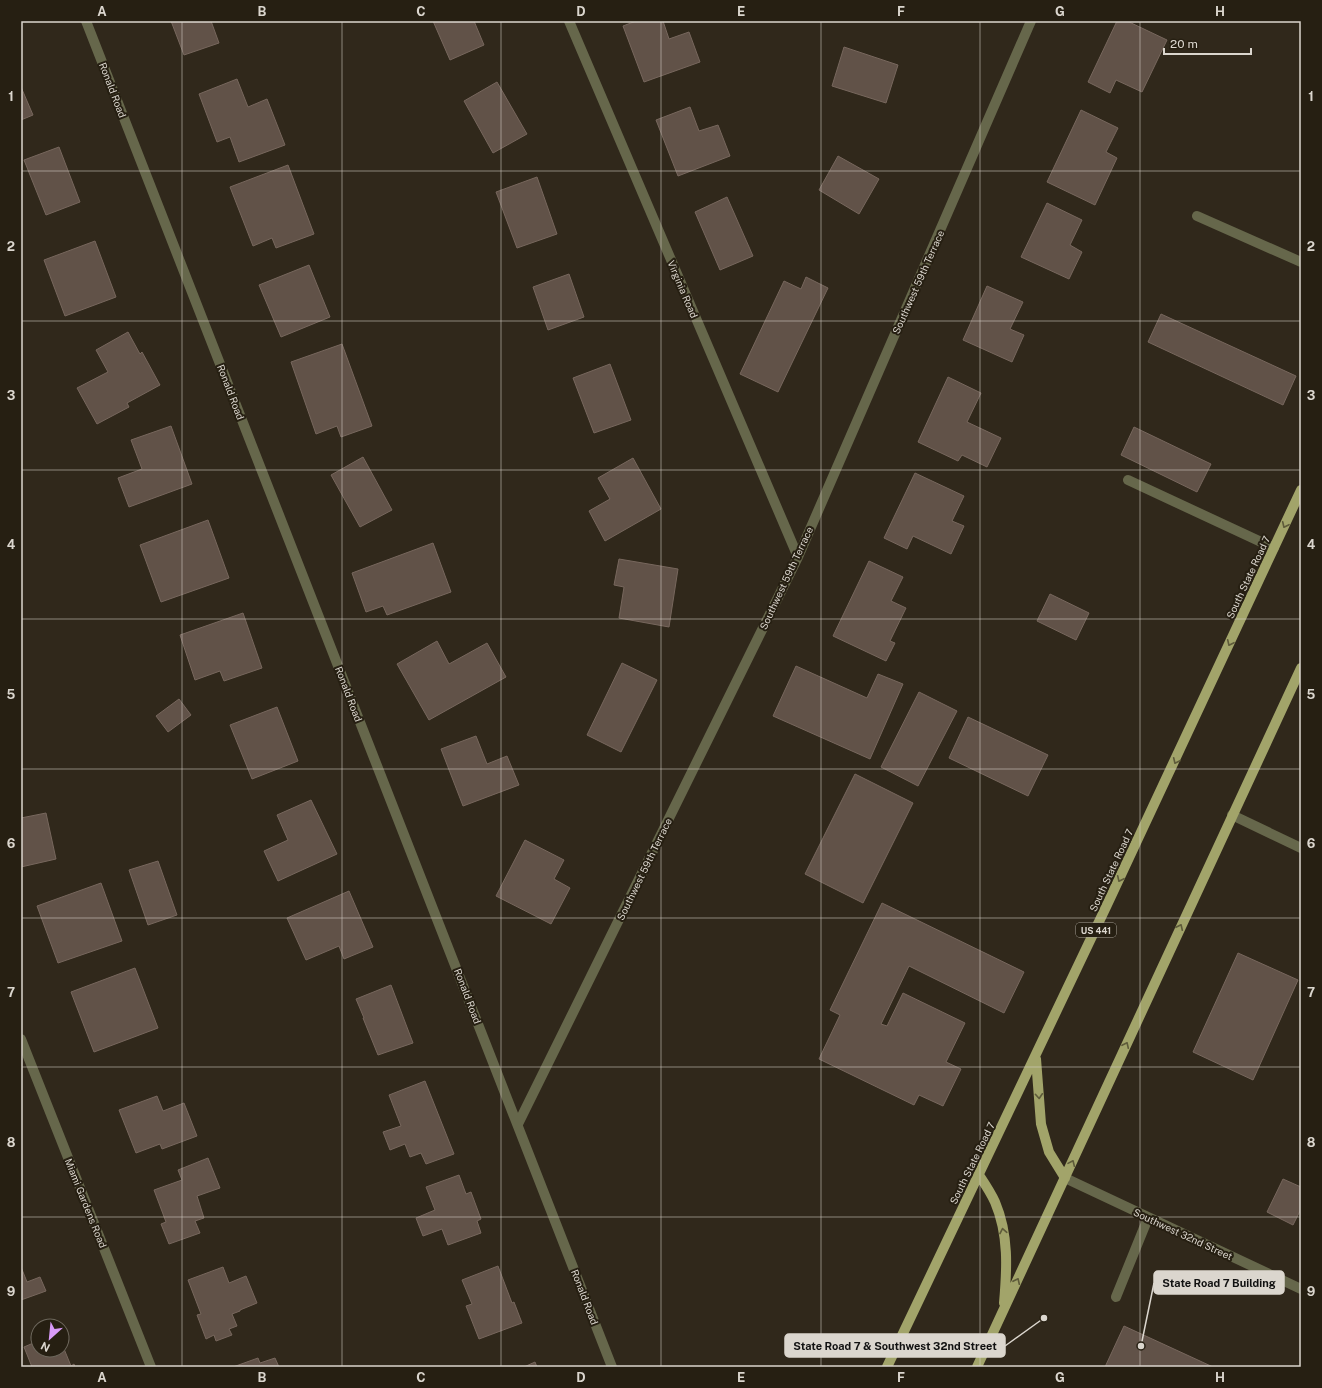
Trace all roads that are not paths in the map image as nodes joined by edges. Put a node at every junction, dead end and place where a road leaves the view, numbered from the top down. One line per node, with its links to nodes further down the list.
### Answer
1 (86, 21): 15 (street, Ronald Road)
2 (569, 21): 9 (street, Virginia Road)
3 (1030, 22): 9 (street, Southwest 59th Terrace)
4 (1197, 216): 5 (street)
5 (1301, 262)
6 (1128, 480): 8 (street)
7 (1301, 490): 8 (main road, South State Road 7 / US 441, one-way to 8)
8 (1274, 548): 14 (main road, South State Road 7 / US 441, one-way to 14)
9 (798, 557): 15 (street, Southwest 59th Terrace)
10 (1301, 668): 11 (main road)
11 (1232, 815): 12 (street); 17 (main road, one-way to 11)
12 (1301, 848)
13 (21, 1039): 22 (street, Miami Gardens Road)
14 (1036, 1057): 16 (main road, South State Road 7 / US 441); 17 (main road, one-way to 17)
15 (518, 1124): 23 (street, Ronald Road)
16 (980, 1176): 21 (main road, one-way to 16); 24 (main road, South State Road 7 / US 441)
17 (1065, 1178): 18 (street, Southwest 32nd Street); 21 (main road, one-way to 17)
18 (1148, 1218): 19 (street, Southwest 32nd Street); 20 (street)
19 (1301, 1289)
20 (1116, 1297)
21 (1003, 1311): 25 (main road)
22 (151, 1367)
23 (612, 1367)
24 (887, 1367)
25 (977, 1367)

